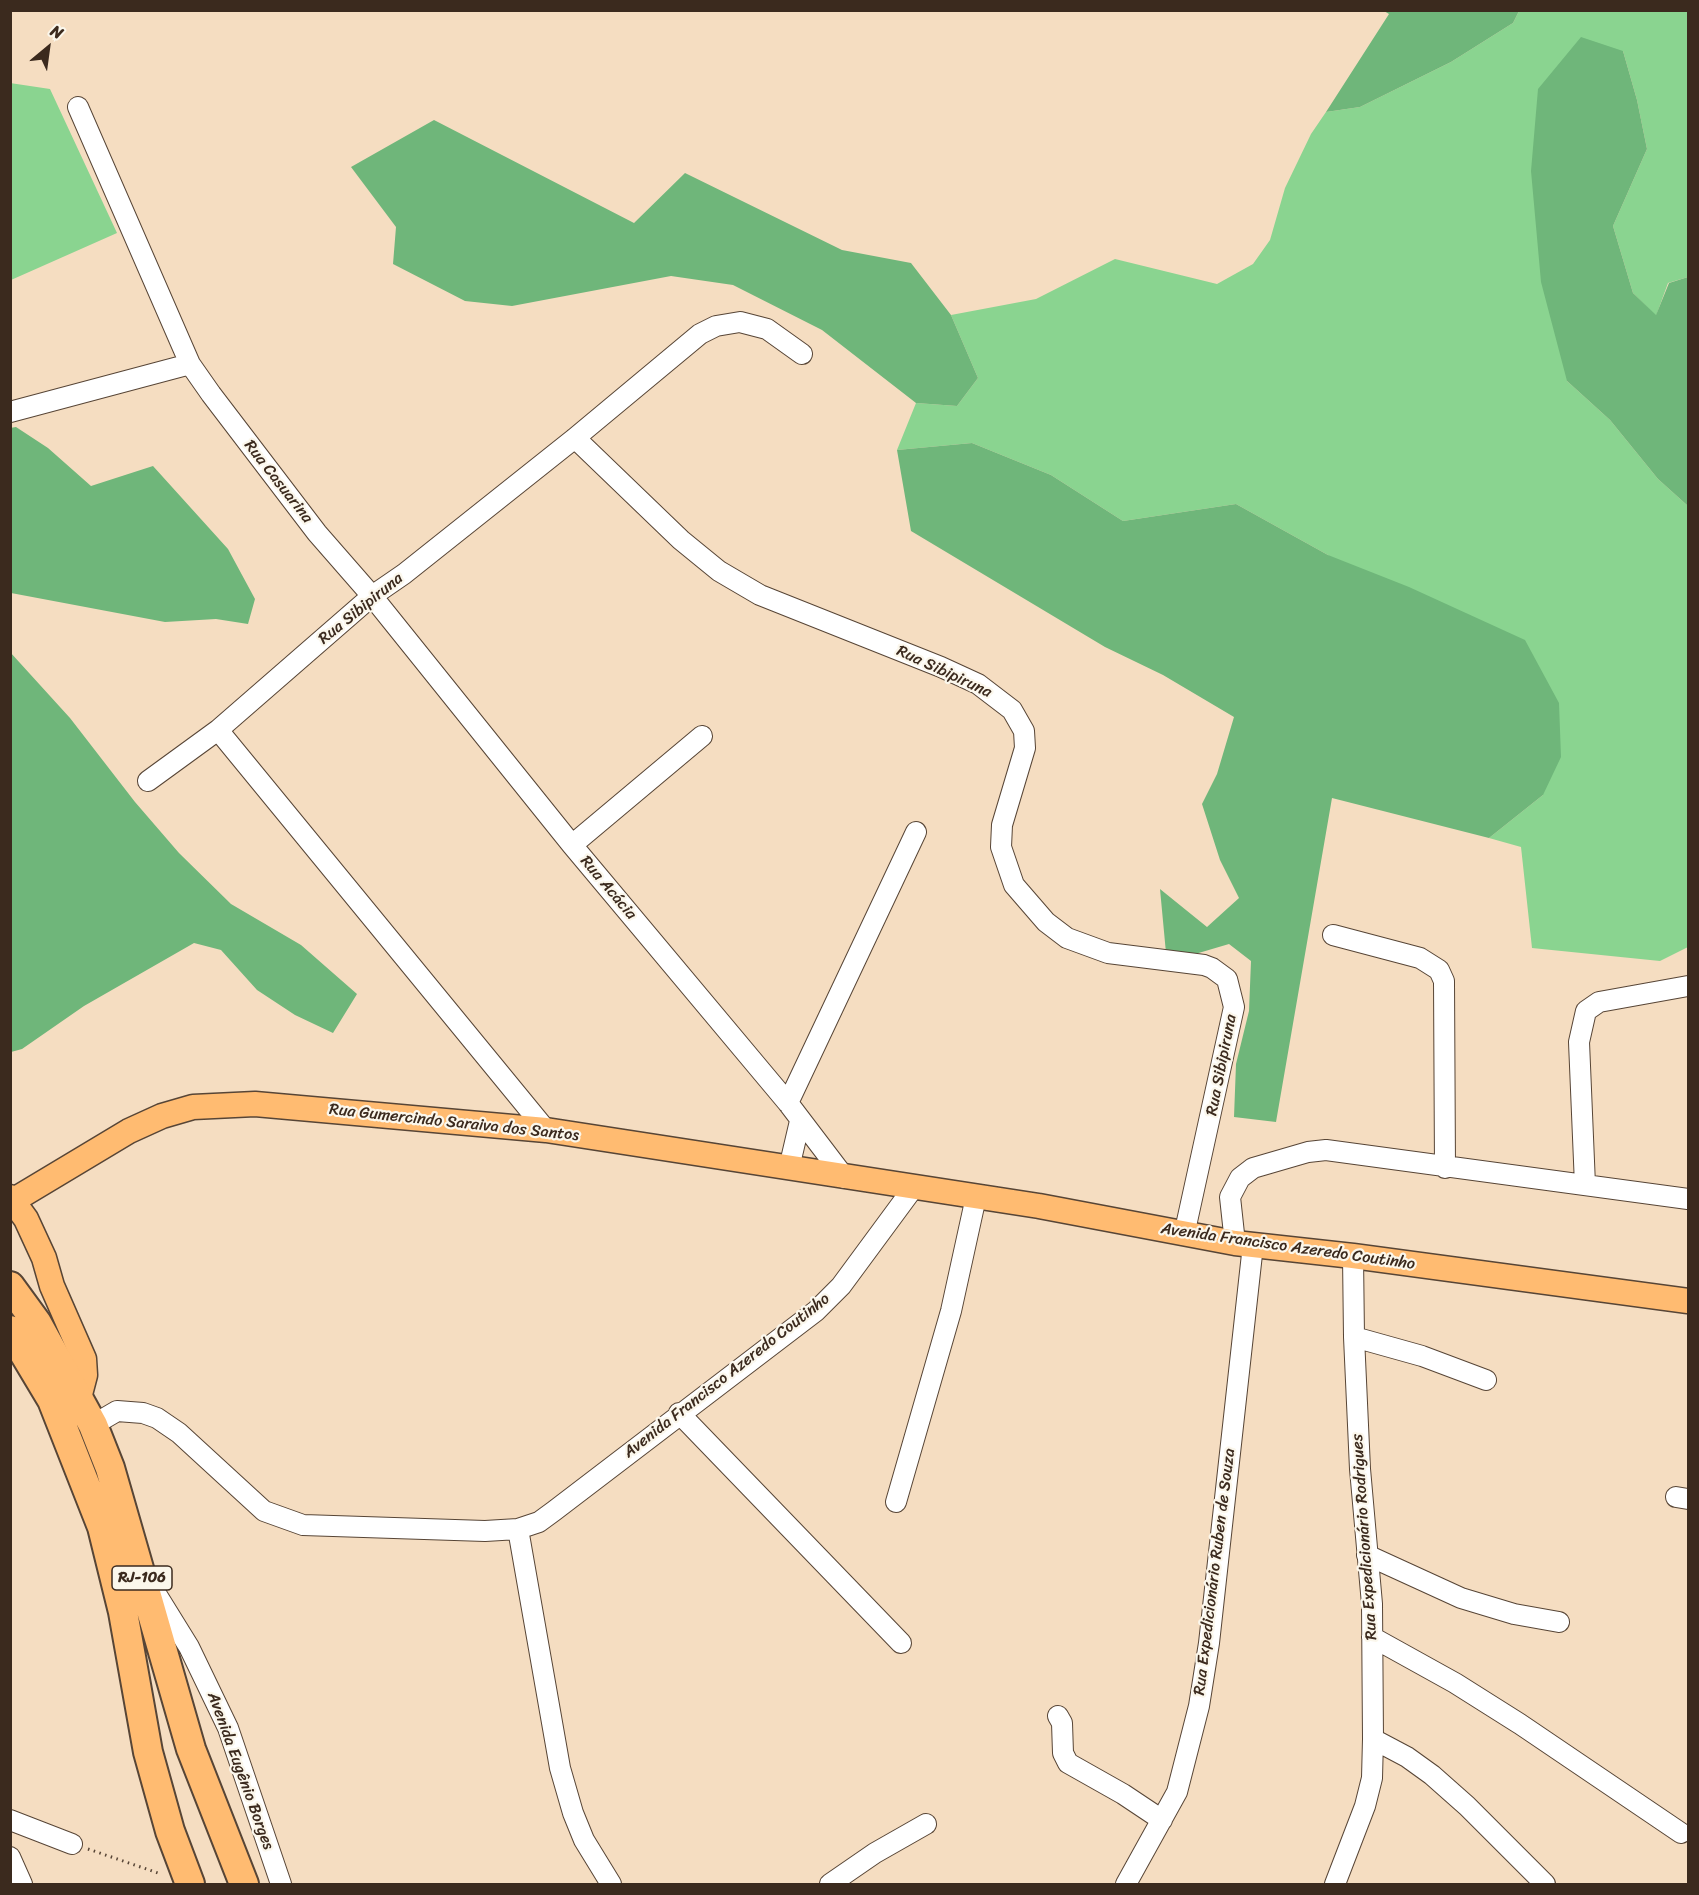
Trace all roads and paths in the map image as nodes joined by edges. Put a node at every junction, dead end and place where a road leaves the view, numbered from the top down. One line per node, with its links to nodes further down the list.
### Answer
1 (78, 107): 3 (street, Rua Casuarina)
2 (802, 354): 5 (street, Rua Sibipiruna)
3 (190, 363): 4 (street); 6 (street, Rua Casuarina)
4 (10, 412)
5 (575, 438): 6 (street, Rua Sibipiruna); 25 (street, Rua Sibipiruna)
6 (372, 596): 7 (street, Rua Sibipiruna); 11 (street, Rua Acácia)
7 (218, 730): 9 (street, Rua Sibipiruna); 16 (street)
8 (702, 736): 11 (street)
9 (148, 781)
10 (916, 832): 14 (street)
11 (572, 845): 14 (street, Rua Acácia)
12 (1333, 935): 18 (street)
13 (1689, 986): 20 (street)
14 (788, 1103): 15 (street, Rua Acácia)
15 (801, 1121): 17 (street); 19 (street, Rua Acácia)
16 (546, 1130): 17 (main road, Rua Gumercindo Saraiva dos Santos); 23 (main road, Rua Gumercindo Saraiva dos Santos)
17 (789, 1168): 19 (main road, Rua Gumercindo Saraiva dos Santos)
18 (1444, 1168): 20 (street, Rua Expedicionário Ruben de Souza); 26 (street, Rua Expedicionário Ruben de Souza)
19 (845, 1178): 21 (main road, Rua Gumercindo Saraiva dos Santos)
20 (1585, 1185): 24 (street, Rua Expedicionário Ruben de Souza)
21 (914, 1187): 22 (main road, Avenida Francisco Azeredo Coutinho); 34 (street, Avenida Francisco Azeredo Coutinho)
22 (976, 1197): 25 (main road, Avenida Francisco Azeredo Coutinho); 36 (street)
23 (13, 1199): 33 (main road)
24 (1689, 1199)
25 (1184, 1235): 26 (main road, Avenida Francisco Azeredo Coutinho)
26 (1244, 1244): 27 (main road, Avenida Francisco Azeredo Coutinho); 47 (street, Rua Expedicionário Ruben de Souza)
27 (1353, 1256): 29 (main road, Avenida Francisco Azeredo Coutinho); 31 (street, Rua Expedicionário Rodrigues)
28 (10, 1286): 33 (highway, RJ-106)
29 (1689, 1301)
30 (10, 1330): 45 (highway, RJ-106)
31 (1354, 1337): 32 (street); 38 (street, Rua Expedicionário Rodrigues)
32 (1486, 1380)
33 (79, 1398): 35 (highway, RJ-106)
34 (680, 1413): 37 (street, Avenida Francisco Azeredo Coutinho); 42 (street)
35 (93, 1425): 37 (street, Avenida Francisco Azeredo Coutinho); 39 (highway, RJ-106)
36 (896, 1502)
37 (518, 1529): 57 (street)
38 (1367, 1555): 40 (street); 41 (street, Rua Expedicionário Rodrigues)
39 (139, 1567): 52 (highway, RJ-106); 56 (street, Avenida Eugênio Borges)
40 (1559, 1622)
41 (1372, 1637): 44 (street, Rua Expedicionário Rodrigues); 49 (street)
42 (901, 1643)
43 (1058, 1716): 47 (street)
44 (1373, 1739): 60 (street, Rua Expedicionário Rodrigues); 61 (street)
45 (162, 1803): 54 (highway, RJ-106); 55 (highway)
46 (10, 1820): 50 (street)
47 (1162, 1820): 59 (street, Rua Expedicionário Ruben de Souza)
48 (926, 1824): 58 (street)
49 (1681, 1833)
50 (72, 1844): 54 (path)
51 (10, 1857): 53 (street)
52 (242, 1882)
53 (22, 1884)
54 (190, 1884)
55 (206, 1884)
56 (281, 1884)
57 (612, 1884)
58 (830, 1884)
59 (1126, 1884)
60 (1335, 1884)
61 (1545, 1884)

